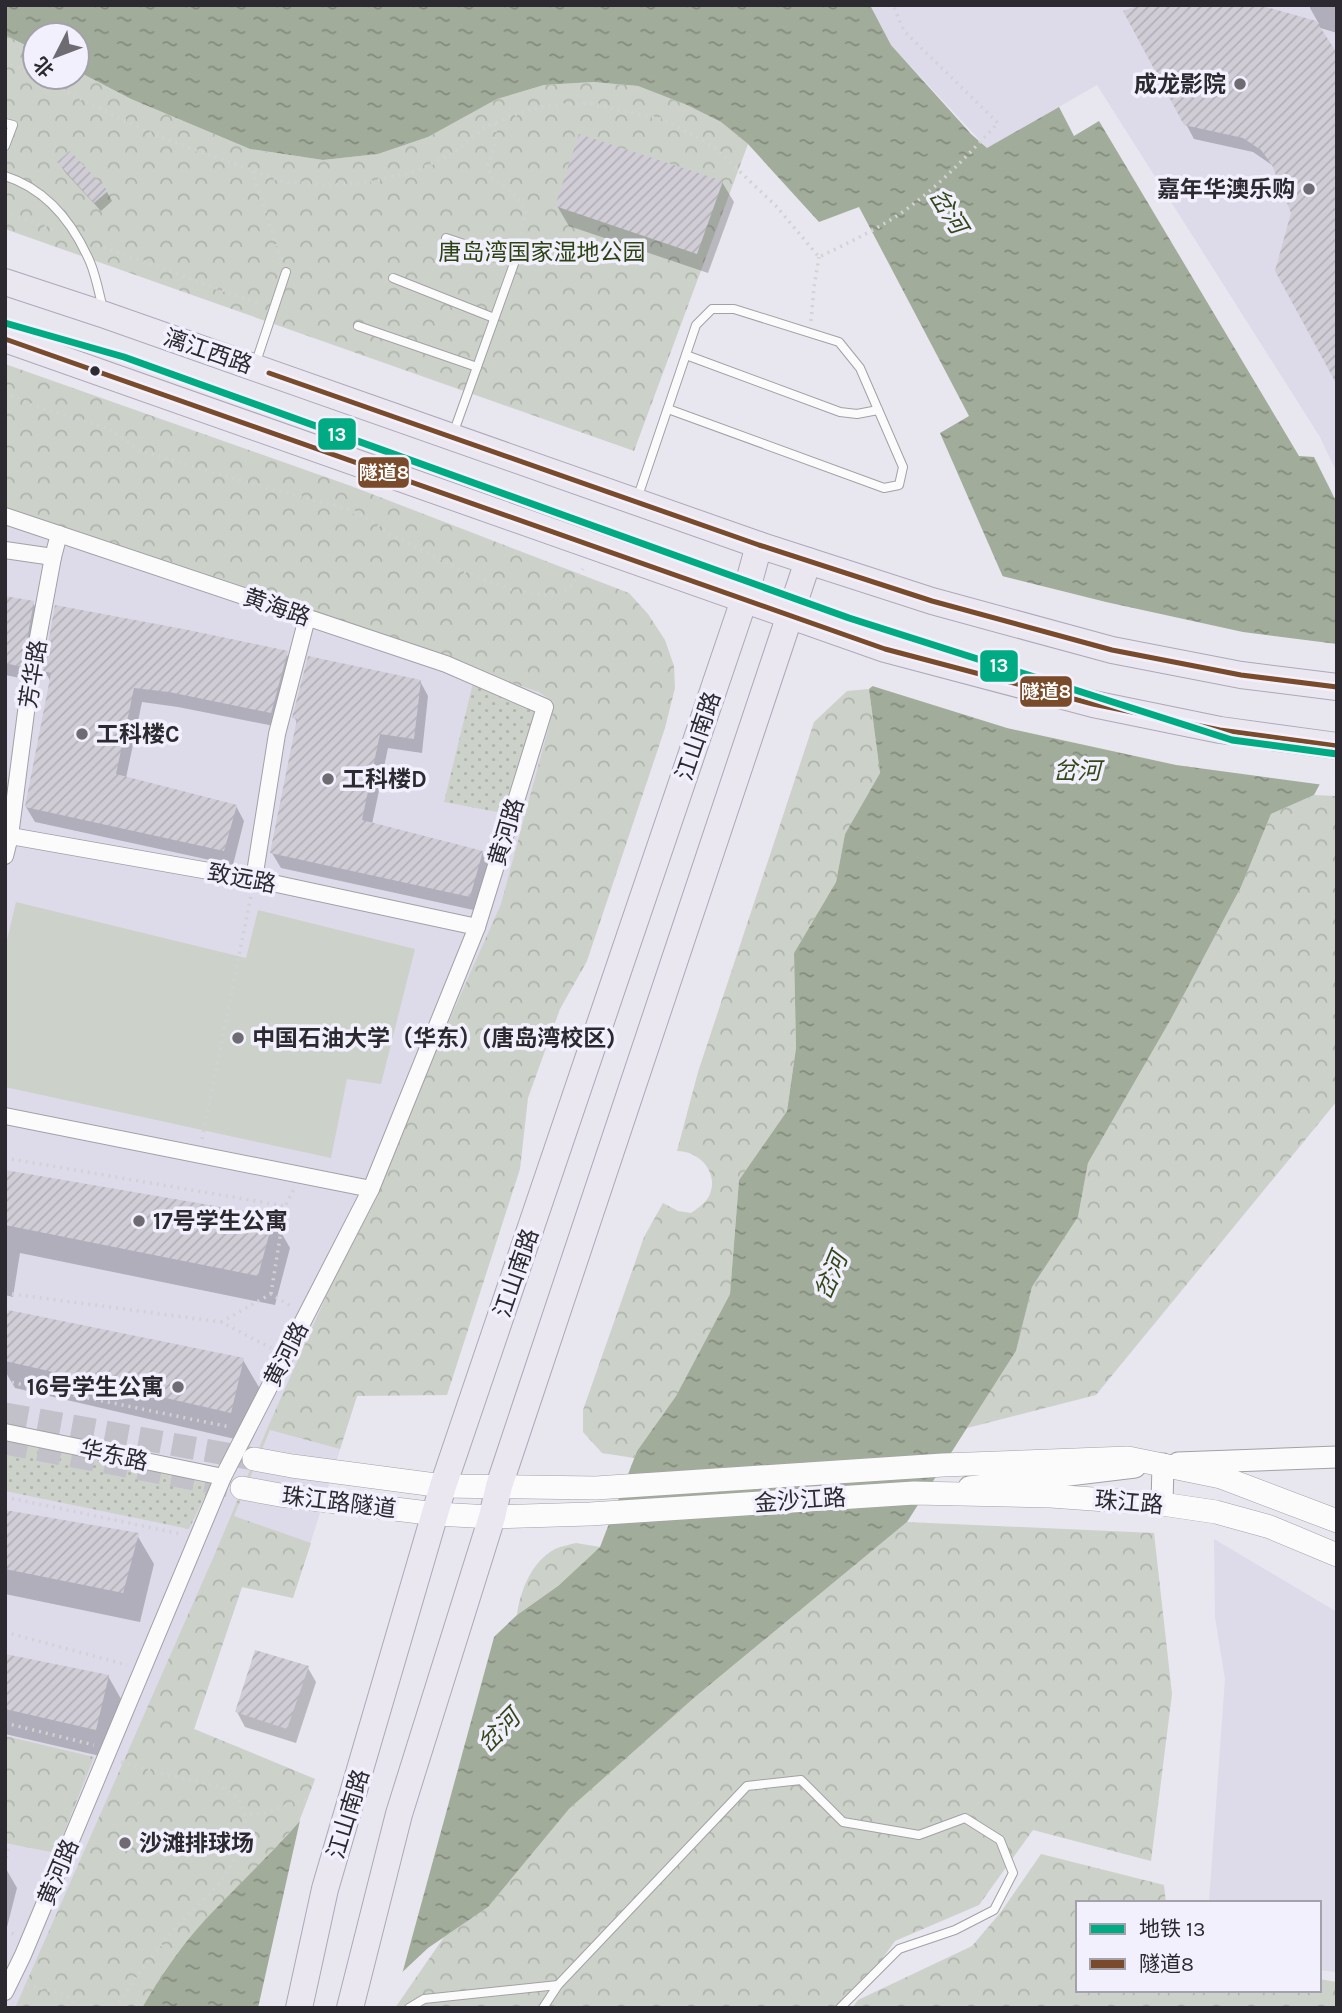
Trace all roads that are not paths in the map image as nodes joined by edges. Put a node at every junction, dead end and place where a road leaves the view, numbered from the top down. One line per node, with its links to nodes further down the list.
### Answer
1 (5, 123): 2 (lane)
2 (5, 146)
3 (5, 176): 8 (lane)
4 (446, 238): 9 (lane)
5 (286, 272): 14 (lane)
6 (393, 278): 9 (lane)
7 (5, 282): 8 (main road, 漓江西路)
8 (104, 315): 14 (main road, 漓江西路)
9 (494, 318): 13 (lane)
10 (358, 326): 13 (lane)
11 (5, 340): 25 (main road)
12 (686, 355): 15 (lane); 16 (lane); 16 (lane)
13 (477, 367): 17 (lane)
14 (254, 368): 17 (main road, 漓江西路)
15 (668, 409): 16 (lane); 18 (lane)
16 (878, 410)
17 (452, 437): 18 (main road, 漓江西路)
18 (636, 502): 21 (main road, 漓江西路)
19 (5, 516): 20 (street, 黄海路)
20 (60, 534): 23 (street, 芳华路); 27 (street, 黄海路)
21 (759, 545): 24 (main road, 漓江西路); 25 (main road, 江山南路)
22 (5, 550): 23 (street)
23 (53, 557): 31 (street, 芳华路)
24 (808, 561): 26 (main road); 28 (main road, 漓江西路)
25 (744, 600): 26 (main road); 42 (main road, 江山南路)
26 (789, 617): 30 (main road); 43 (main road)
27 (307, 618): 29 (street, 黄海路); 33 (street)
28 (1337, 687)
29 (545, 707): 34 (street, 黄河路)
30 (1337, 746)
31 (8, 836): 32 (street, 芳华路); 33 (street, 致远路)
32 (5, 856)
33 (254, 879): 34 (street, 致远路)
34 (477, 926): 36 (street, 黄河路)
35 (5, 1116): 36 (street)
36 (371, 1189): 41 (street, 黄河路)
37 (5, 1432): 41 (street, 华东路)
38 (1337, 1457): 40 (street, 金沙江路)
39 (254, 1459): 42 (main road, 珠江路隧道)
40 (1163, 1464): 43 (main road, 金沙江路); 44 (street, 金沙江路); 45 (street); 48 (main road, 珠江路)
41 (232, 1483): 46 (main road, 珠江路隧道); 51 (street, 黄河路)
42 (443, 1486): 43 (main road, 金沙江路); 46 (main road, 江山南路)
43 (499, 1486): 47 (main road)
44 (914, 1493): 45 (main road, 珠江路); 47 (main road, 金沙江路)
45 (1162, 1504): 49 (main road, 珠江路)
46 (436, 1514): 47 (main road, 金沙江路); 52 (main road, 江山南路)
47 (492, 1517): 53 (main road)
48 (1337, 1521)
49 (1337, 1555)
50 (558, 1985): 54 (lane); 55 (lane); 56 (lane)
51 (8, 1986)
52 (299, 2008)
53 (350, 2008)
54 (409, 2008)
55 (542, 2008)
56 (840, 2008)

